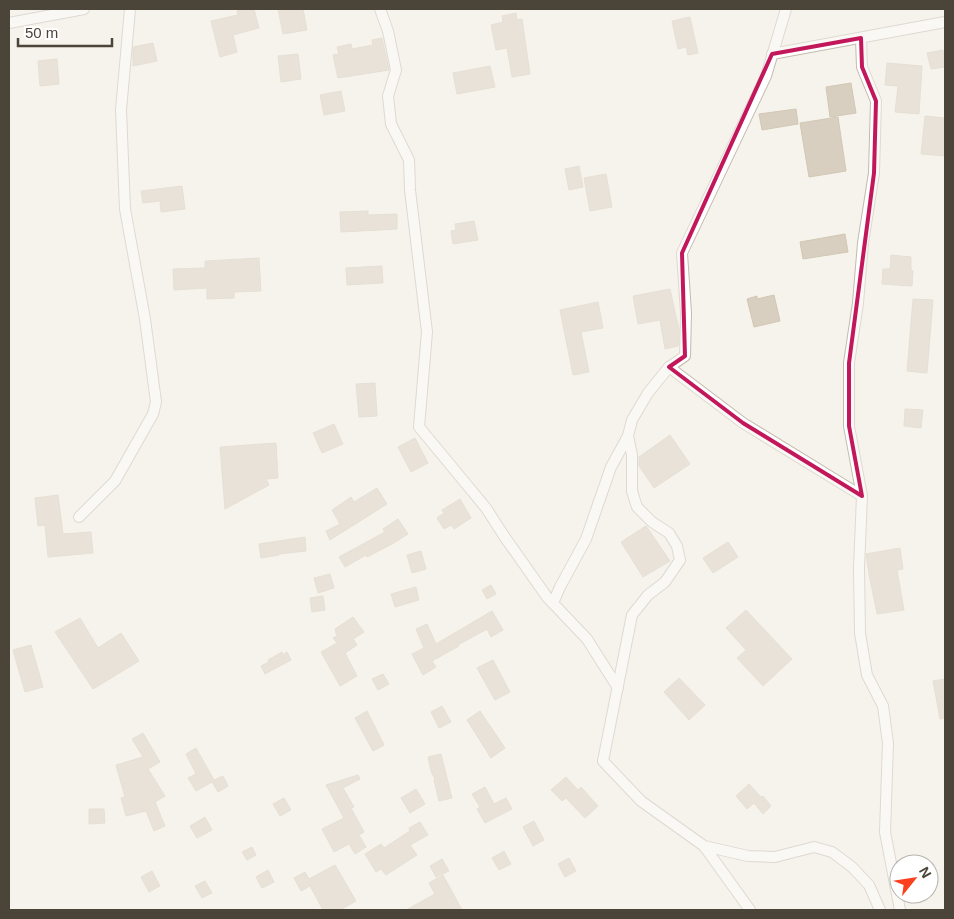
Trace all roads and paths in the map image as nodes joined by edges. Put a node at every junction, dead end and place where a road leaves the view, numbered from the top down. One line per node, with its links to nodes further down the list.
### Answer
1 (84, 9): 6 (street)
2 (130, 9): 12 (street)
3 (380, 9): 13 (street)
4 (786, 9): 8 (street)
5 (945, 22): 7 (street)
6 (9, 23)
7 (861, 38): 8 (street); 11 (street)
8 (772, 54): 9 (street)
9 (669, 367): 10 (street); 11 (street)
10 (628, 436): 13 (street); 14 (street)
11 (862, 496): 18 (street)
12 (78, 517)
13 (553, 603): 14 (street)
14 (618, 688): 15 (street)
15 (704, 846): 16 (street); 17 (street)
16 (750, 910)
17 (880, 910)
18 (900, 910)

